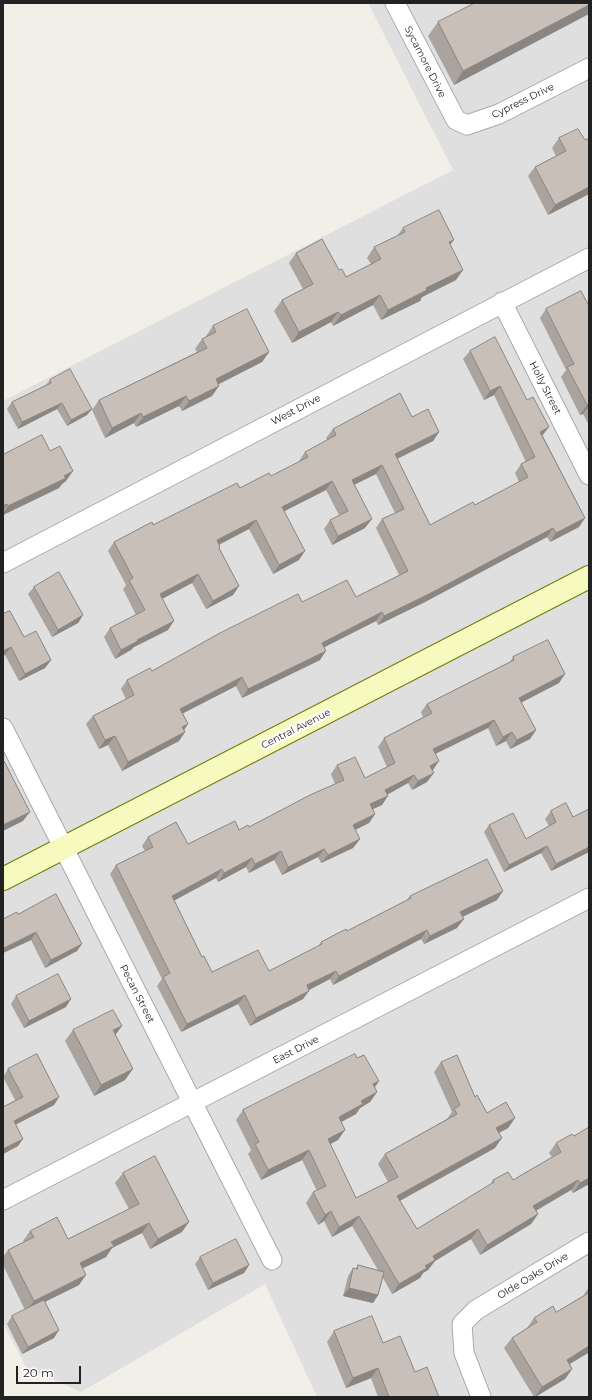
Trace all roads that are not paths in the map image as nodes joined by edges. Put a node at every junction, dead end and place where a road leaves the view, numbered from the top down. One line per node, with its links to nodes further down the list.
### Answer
1 (395, 3): 3 (street, Sycamore Drive)
2 (589, 68): 3 (street, Cypress Drive)
3 (456, 120)
4 (589, 258): 5 (street, West Drive)
5 (502, 302): 6 (street, Holly Street); 7 (street, West Drive)
6 (589, 475)
7 (3, 563)
8 (589, 576): 10 (street, Central Avenue)
9 (3, 728): 10 (street, Pecan Street)
10 (64, 848): 11 (street, Central Avenue); 13 (street, Pecan Street)
11 (3, 879)
12 (589, 898): 13 (street, East Drive)
13 (193, 1104): 14 (street, East Drive); 16 (street, Pecan Street)
14 (3, 1200)
15 (589, 1242): 17 (street, Olde Oaks Drive)
16 (272, 1260)
17 (481, 1397)

